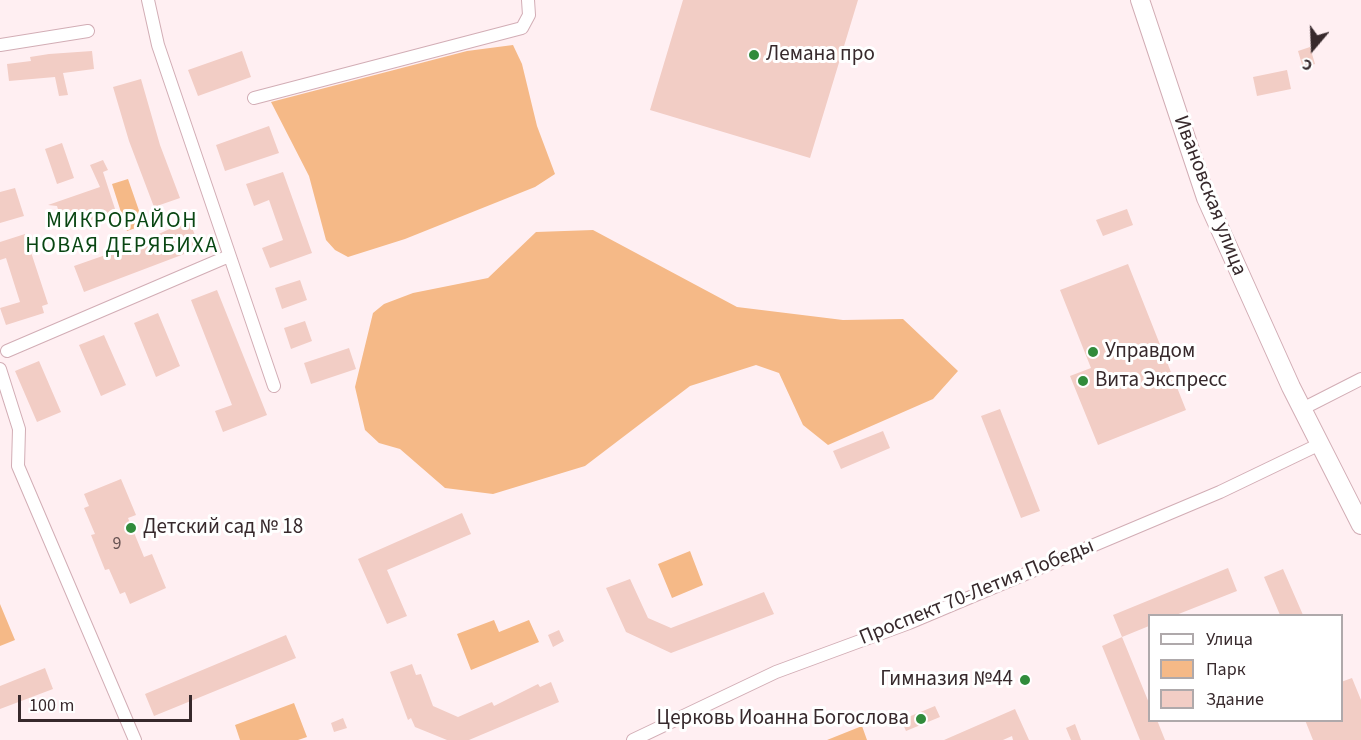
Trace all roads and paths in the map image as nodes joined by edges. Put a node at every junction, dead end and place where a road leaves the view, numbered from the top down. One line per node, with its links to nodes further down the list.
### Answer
1 (148, 0): 8 (street)
2 (528, 0): 7 (street)
3 (1140, 0): 13 (main road, Ивановская улица)
4 (1151, 0): 13 (main road)
5 (88, 31): 6 (street)
6 (0, 45)
7 (254, 98)
8 (230, 255): 9 (street); 12 (street)
9 (8, 351)
10 (0, 369): 18 (street)
11 (1361, 379): 14 (street)
12 (274, 386)
13 (1293, 386): 14 (main road); 15 (main road)
14 (1306, 407): 15 (main road)
15 (1324, 442): 16 (main road); 17 (main road); 19 (street, Проспект 70-Летия Победы)
16 (1361, 506)
17 (1361, 525)
18 (135, 740)
19 (633, 740)

